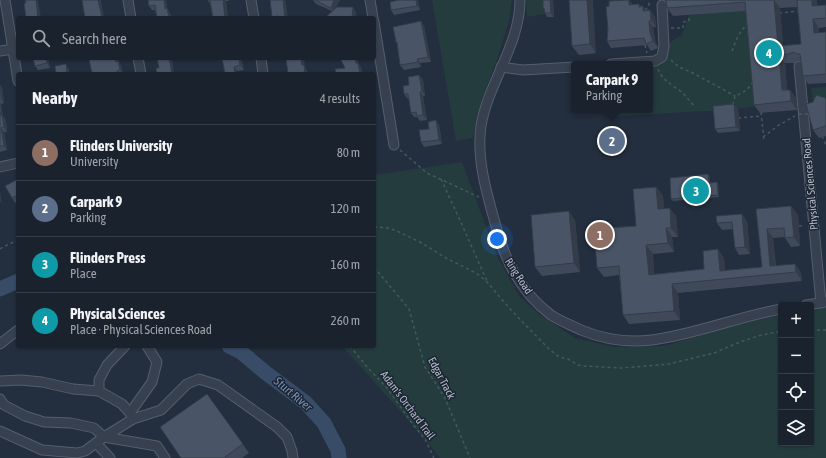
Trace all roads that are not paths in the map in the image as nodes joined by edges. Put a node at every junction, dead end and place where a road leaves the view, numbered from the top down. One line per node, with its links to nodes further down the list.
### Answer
1 (5, 0): 11 (street)
2 (128, 0): 7 (street)
3 (251, 0): 8 (street)
4 (370, 0): 9 (street)
5 (520, 0): 18 (street, Ring Road)
6 (662, 5): 15 (street)
7 (131, 16)
8 (254, 16)
9 (373, 16)
10 (376, 34): 22 (street)
11 (13, 49): 12 (street); 19 (street)
12 (0, 51)
13 (138, 60): 20 (street)
14 (261, 60): 21 (street)
15 (653, 61)
16 (799, 66): 25 (street, Physical Sciences Road)
17 (571, 67): 18 (street)
18 (502, 68): 27 (street, Ring Road)
19 (17, 72)
20 (141, 72)
21 (263, 72)
22 (394, 145)
23 (16, 163): 24 (street)
24 (0, 167)
25 (824, 302): 26 (street)
26 (814, 304)
27 (778, 310)
28 (16, 332): 29 (street)
29 (0, 344)
30 (123, 348): 33 (street)
31 (148, 348): 35 (street)
32 (0, 381): 33 (street)
33 (99, 391): 35 (street)
34 (1, 403): 37 (street)
35 (131, 416): 37 (street); 42 (street)
36 (0, 431): 39 (street)
37 (104, 437): 38 (street); 41 (street)
38 (96, 443): 39 (street); 40 (street)
39 (80, 455)
40 (110, 458)
41 (165, 458)
42 (293, 458)

